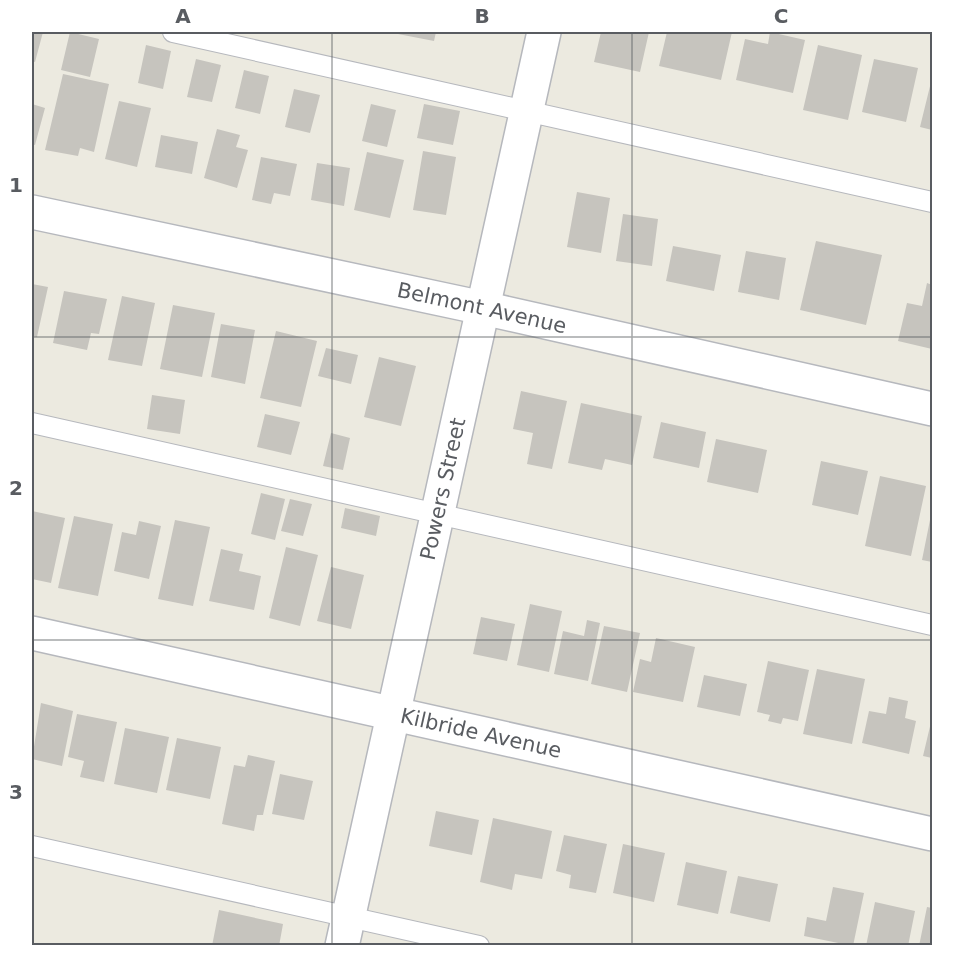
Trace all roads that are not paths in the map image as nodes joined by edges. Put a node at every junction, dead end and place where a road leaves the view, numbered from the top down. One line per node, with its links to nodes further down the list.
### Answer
1 (173, 32): 3 (lane)
2 (544, 32): 3 (street, Powers Street)
3 (527, 111): 4 (lane); 6 (street, Powers Street)
4 (933, 202)
5 (32, 212): 6 (street, Belmont Avenue)
6 (483, 308): 7 (street, Belmont Avenue); 9 (street, Powers Street)
7 (933, 410)
8 (32, 423): 9 (lane)
9 (437, 515): 10 (lane); 12 (street, Powers Street)
10 (933, 625)
11 (32, 633): 12 (street, Kilbride Avenue)
12 (393, 714): 13 (street, Kilbride Avenue); 15 (street, Powers Street)
13 (933, 834)
14 (32, 846): 15 (lane)
15 (345, 931): 16 (lane)
16 (479, 945)

